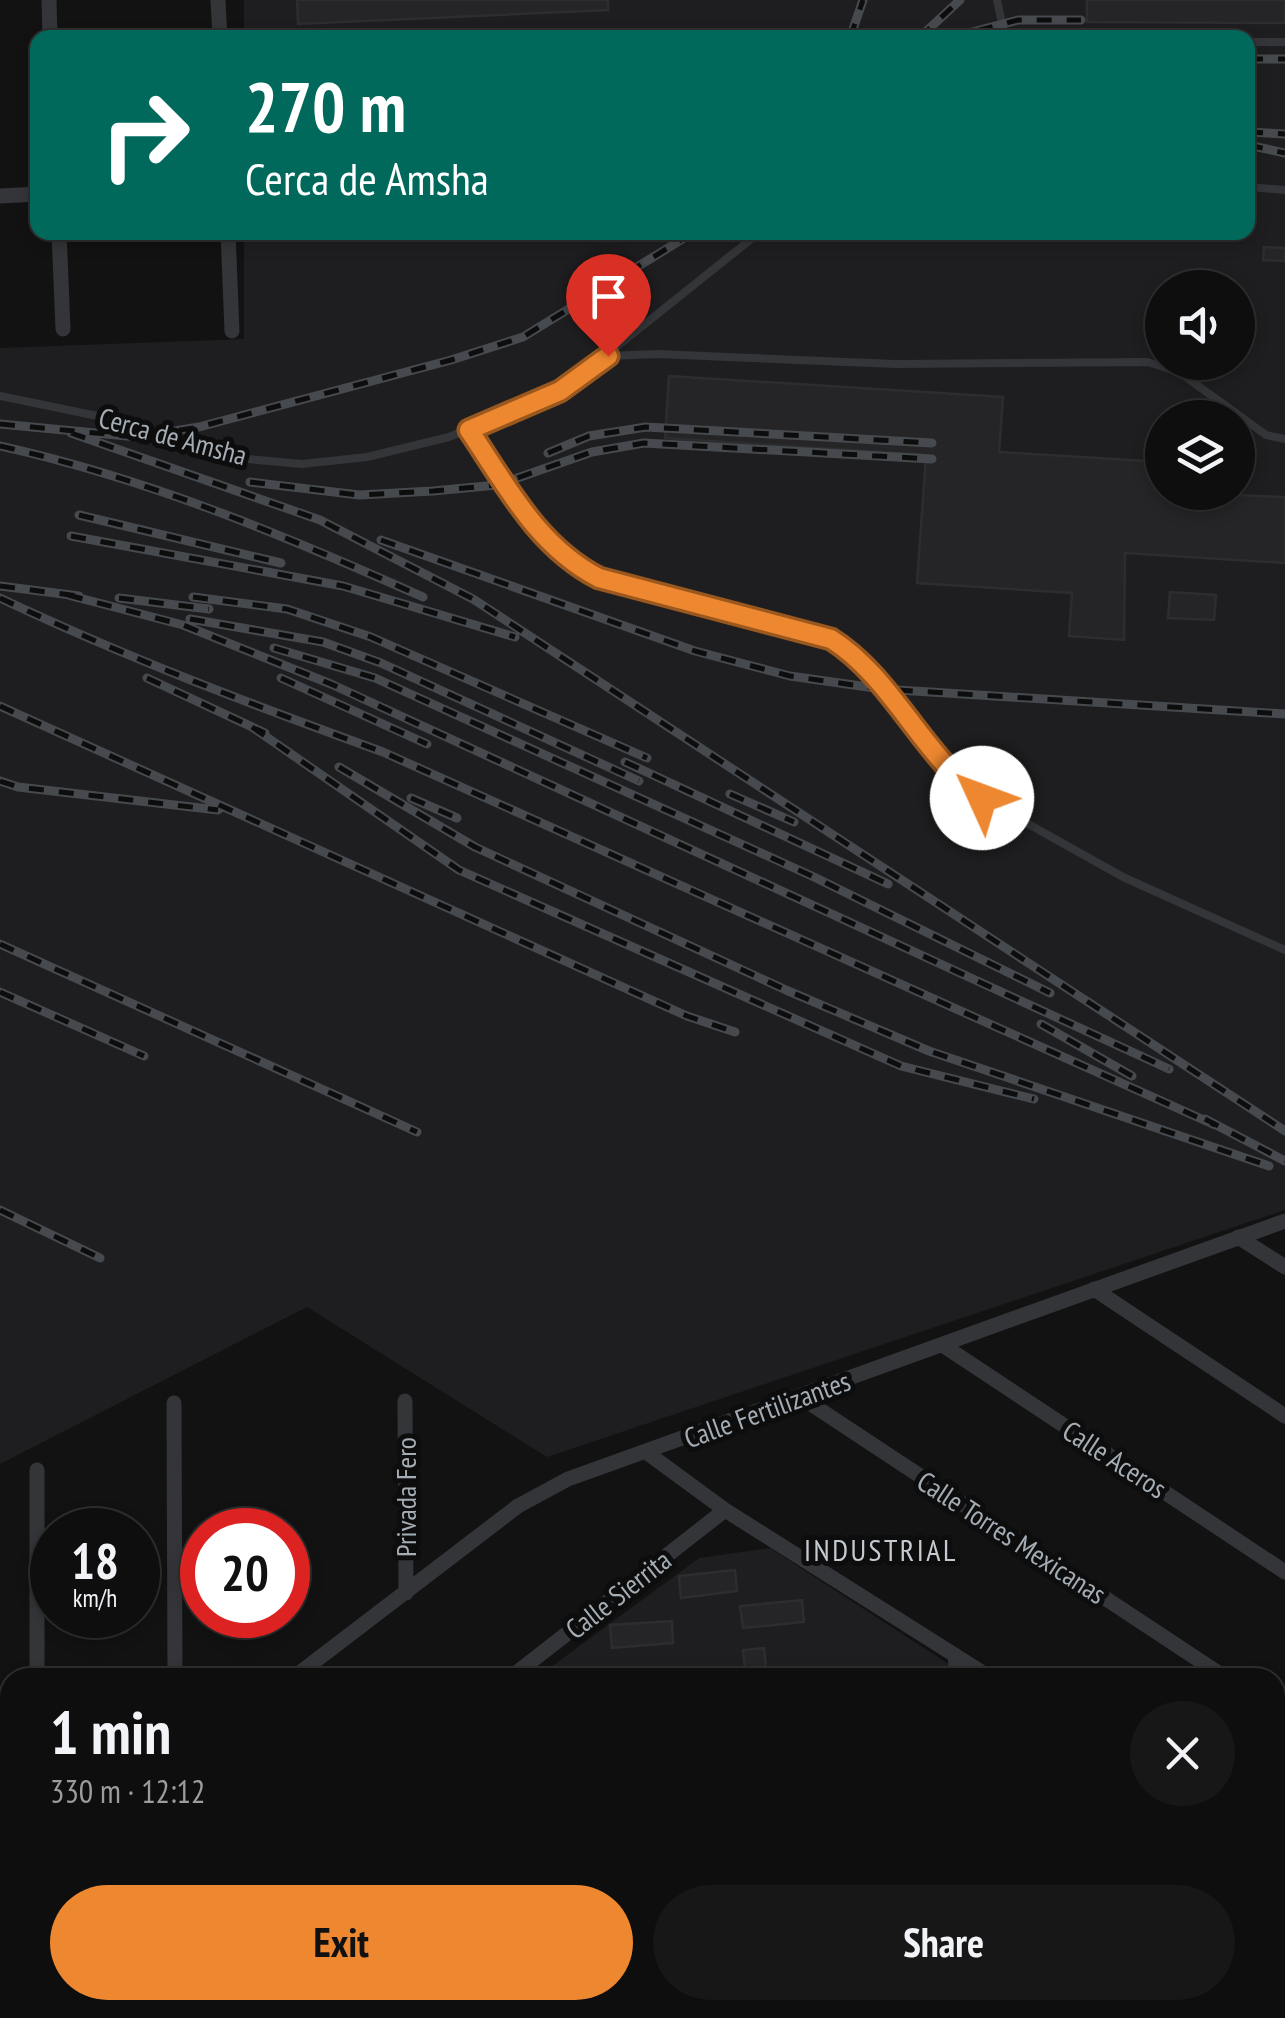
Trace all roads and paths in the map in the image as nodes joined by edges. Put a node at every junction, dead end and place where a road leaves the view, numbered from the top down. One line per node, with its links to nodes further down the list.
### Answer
1 (48, 0): 4 (street)
2 (218, 0): 5 (street)
3 (997, 0): 6 (lane)
4 (50, 30)
5 (220, 30)
6 (1003, 30)
7 (1255, 42): 8 (lane)
8 (1285, 42)
9 (1255, 188): 10 (lane)
10 (1285, 190)
11 (30, 194): 12 (street)
12 (0, 196)
13 (59, 240): 16 (street)
14 (228, 240): 17 (street)
15 (749, 240): 18 (lane, Cerca de Amsha)
16 (63, 329)
17 (232, 332)
18 (608, 356): 20 (lane, Cerca de Amsha); 21 (lane)
19 (0, 396): 20 (lane, Cerca de Amsha)
20 (469, 430): 22 (lane)
21 (1285, 439)
22 (1285, 950)
23 (1285, 1221): 24 (street, Calle Fertilizantes)
24 (1238, 1237): 25 (street); 26 (street, Calle Fertilizantes)
25 (1285, 1267)
26 (1094, 1288): 27 (street, Calle Fertilizantes); 31 (street)
27 (944, 1346): 28 (street, Calle Fertilizantes); 35 (street, Calle Aceros)
28 (799, 1396): 32 (street, Calle Fertilizantes); 44 (street, Calle Torres Mexicanas)
29 (405, 1401): 36 (street, Privada Fero)
30 (174, 1404): 39 (street)
31 (1285, 1416)
32 (646, 1452): 34 (street); 36 (street, Calle Fertilizantes)
33 (37, 1470): 38 (street)
34 (725, 1510): 37 (street); 41 (street, Calle Sierrita)
35 (1285, 1572)
36 (406, 1594): 40 (street, Calle Fertilizantes)
37 (956, 1655): 42 (street); 43 (street)
38 (37, 1668)
39 (175, 1668)
40 (306, 1668)
41 (523, 1668)
42 (957, 1668)
43 (976, 1668)
44 (1211, 1668)

